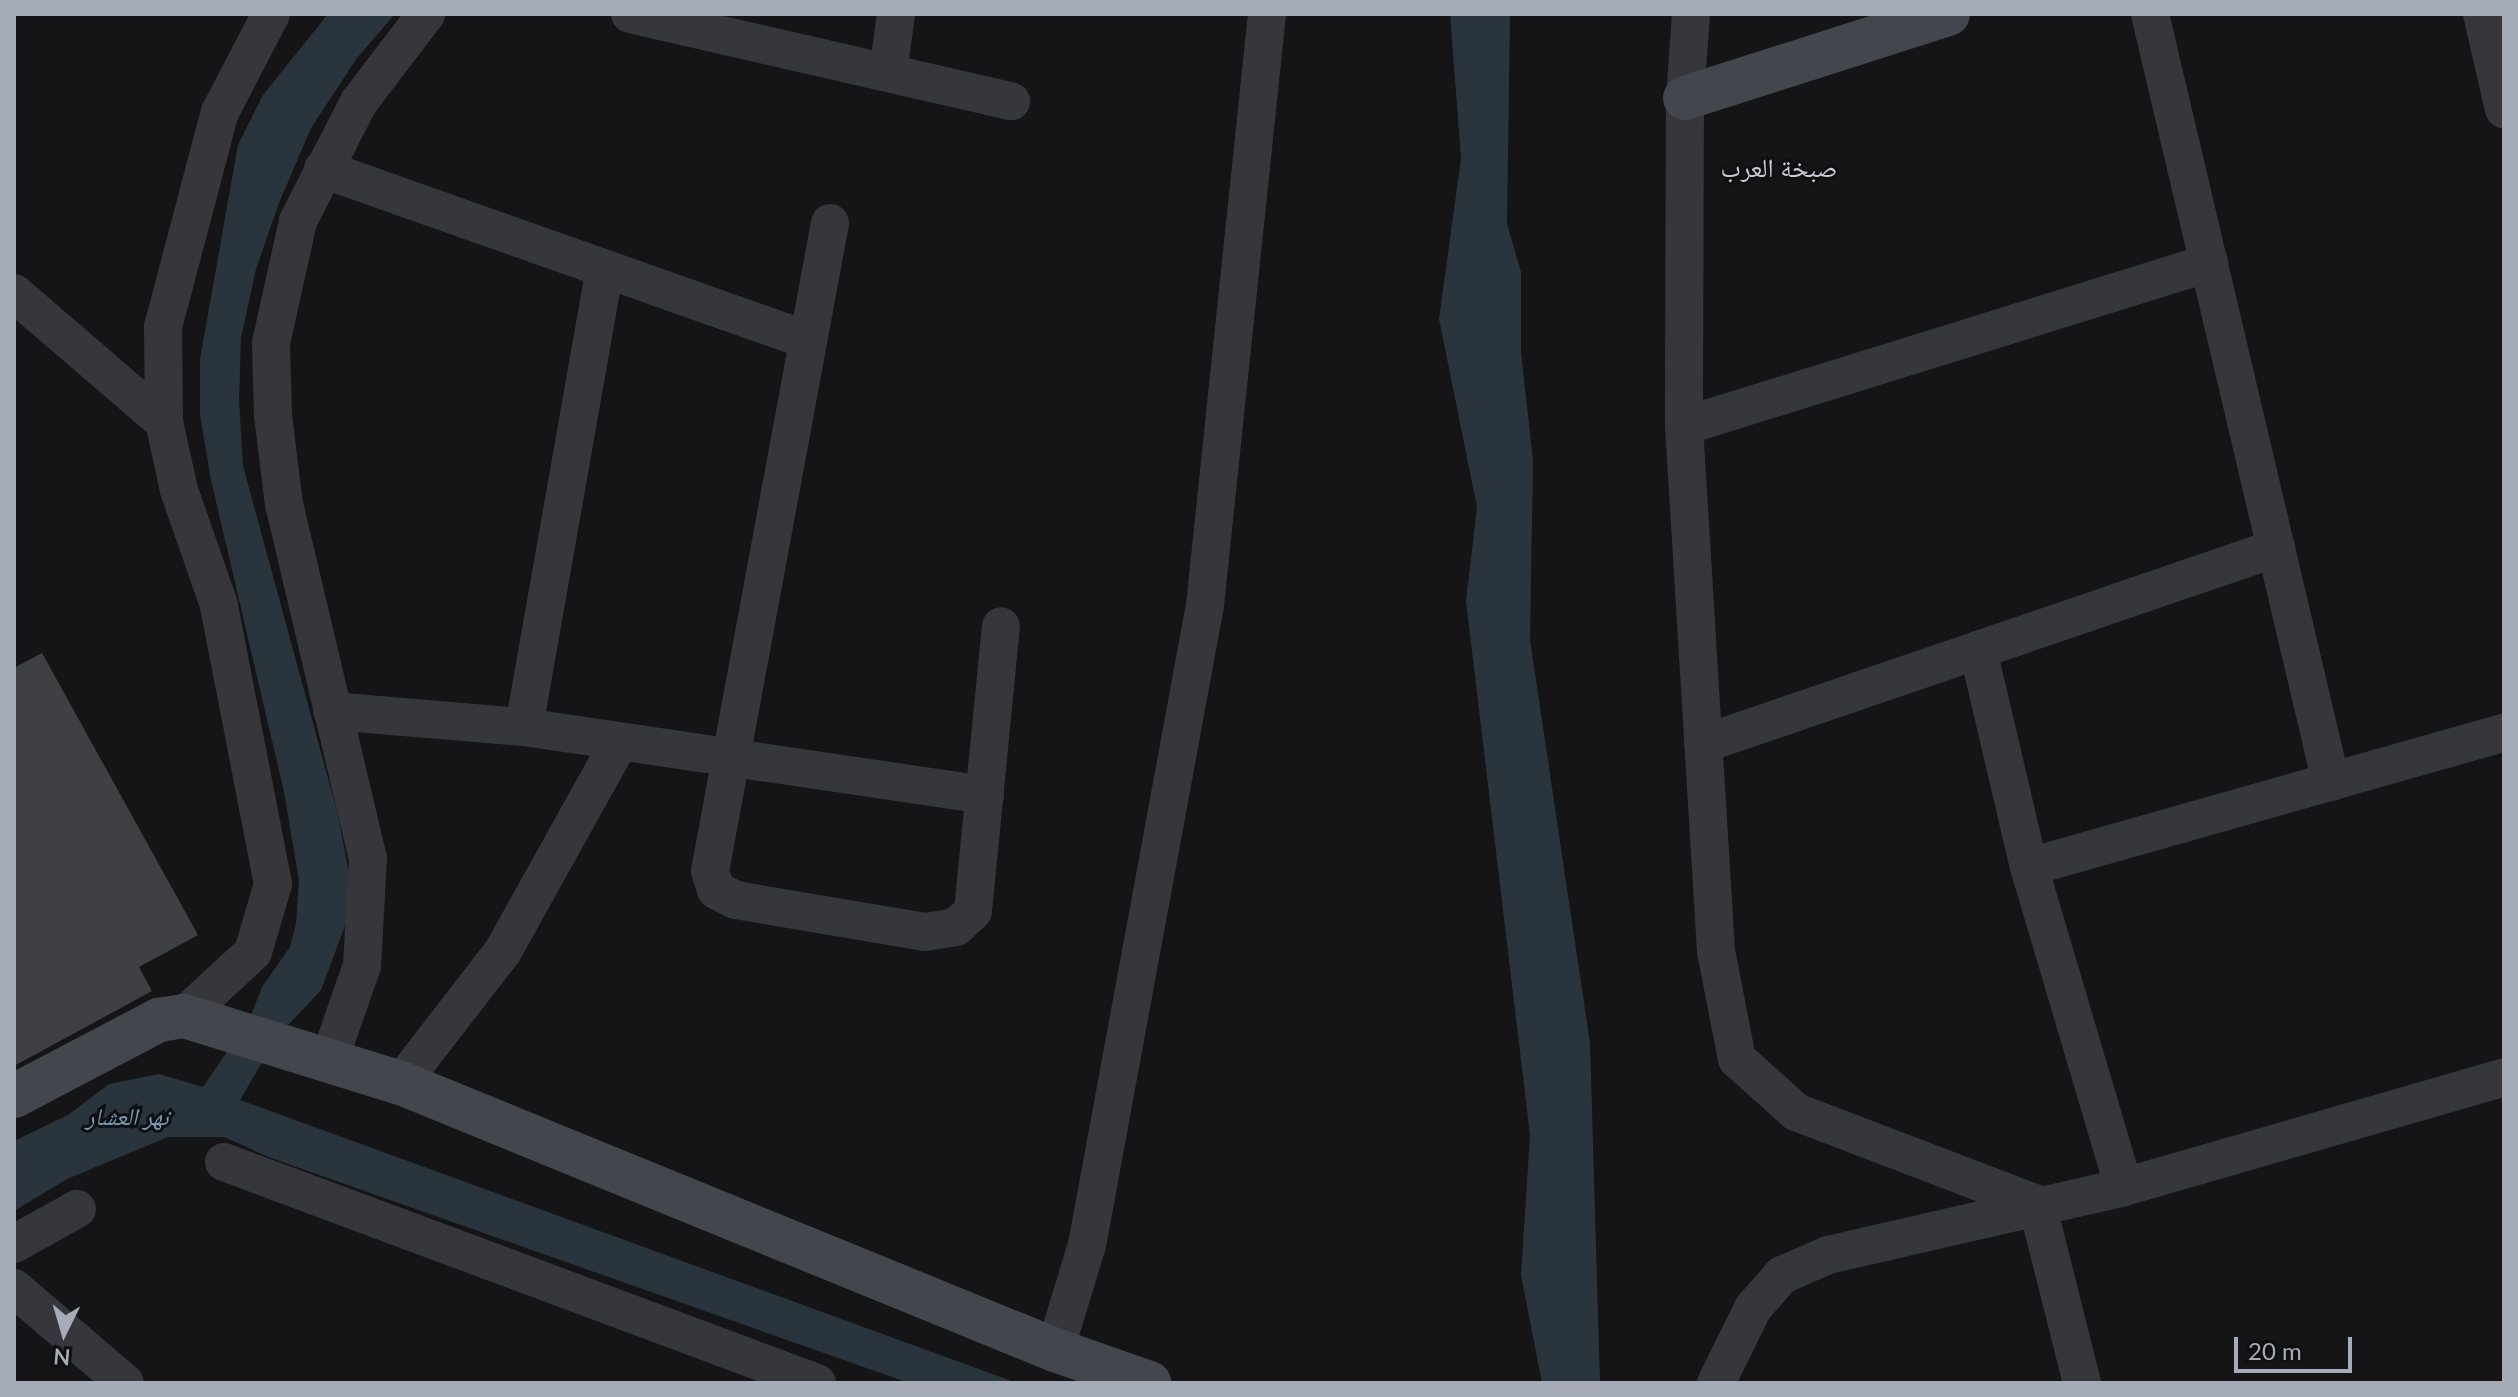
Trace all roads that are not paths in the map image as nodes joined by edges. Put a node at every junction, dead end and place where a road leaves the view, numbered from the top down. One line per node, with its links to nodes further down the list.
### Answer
1 (271, 14): 21 (street)
2 (426, 14): 15 (street)
3 (630, 14): 10 (street)
4 (896, 14): 11 (street)
5 (1267, 14): 46 (street)
6 (1691, 14): 12 (street)
7 (1948, 14): 12 (street)
8 (2150, 14): 17 (street)
9 (2482, 14): 14 (street)
10 (706, 21): 11 (street)
11 (888, 72): 13 (street)
12 (1685, 98): 22 (street)
13 (1011, 101)
14 (2504, 109)
15 (323, 169): 18 (street); 26 (street)
16 (830, 223): 20 (street)
17 (2209, 263): 22 (street); 23 (street)
18 (605, 269): 20 (street); 27 (street)
19 (14, 293): 21 (street)
20 (807, 340): 31 (street)
21 (164, 422): 35 (street)
22 (1684, 426): 30 (street)
23 (2276, 548): 25 (street); 32 (street)
24 (1001, 626): 33 (street)
25 (1978, 650): 30 (street); 34 (street)
26 (332, 711): 27 (street); 36 (street)
27 (524, 727): 29 (street)
28 (2504, 733): 32 (street)
29 (619, 743): 31 (street); 38 (street)
30 (1703, 744): 42 (street)
31 (730, 759): 33 (street); 33 (street)
32 (2331, 782): 34 (street)
33 (985, 795)
34 (2029, 867): 41 (street)
35 (200, 1021): 36 (street); 39 (street)
36 (329, 1060): 38 (street)
37 (2504, 1077): 41 (street)
38 (401, 1083): 46 (street)
39 (14, 1096)
40 (224, 1162): 49 (street)
41 (2124, 1187): 42 (street)
42 (2037, 1204): 51 (street); 52 (street)
43 (77, 1209): 44 (street)
44 (14, 1244)
45 (14, 1288): 48 (street)
46 (1055, 1350): 47 (street)
47 (1096, 1374): 50 (street)
48 (125, 1383)
49 (817, 1383)
50 (1149, 1383)
51 (1716, 1383)
52 (2082, 1383)

